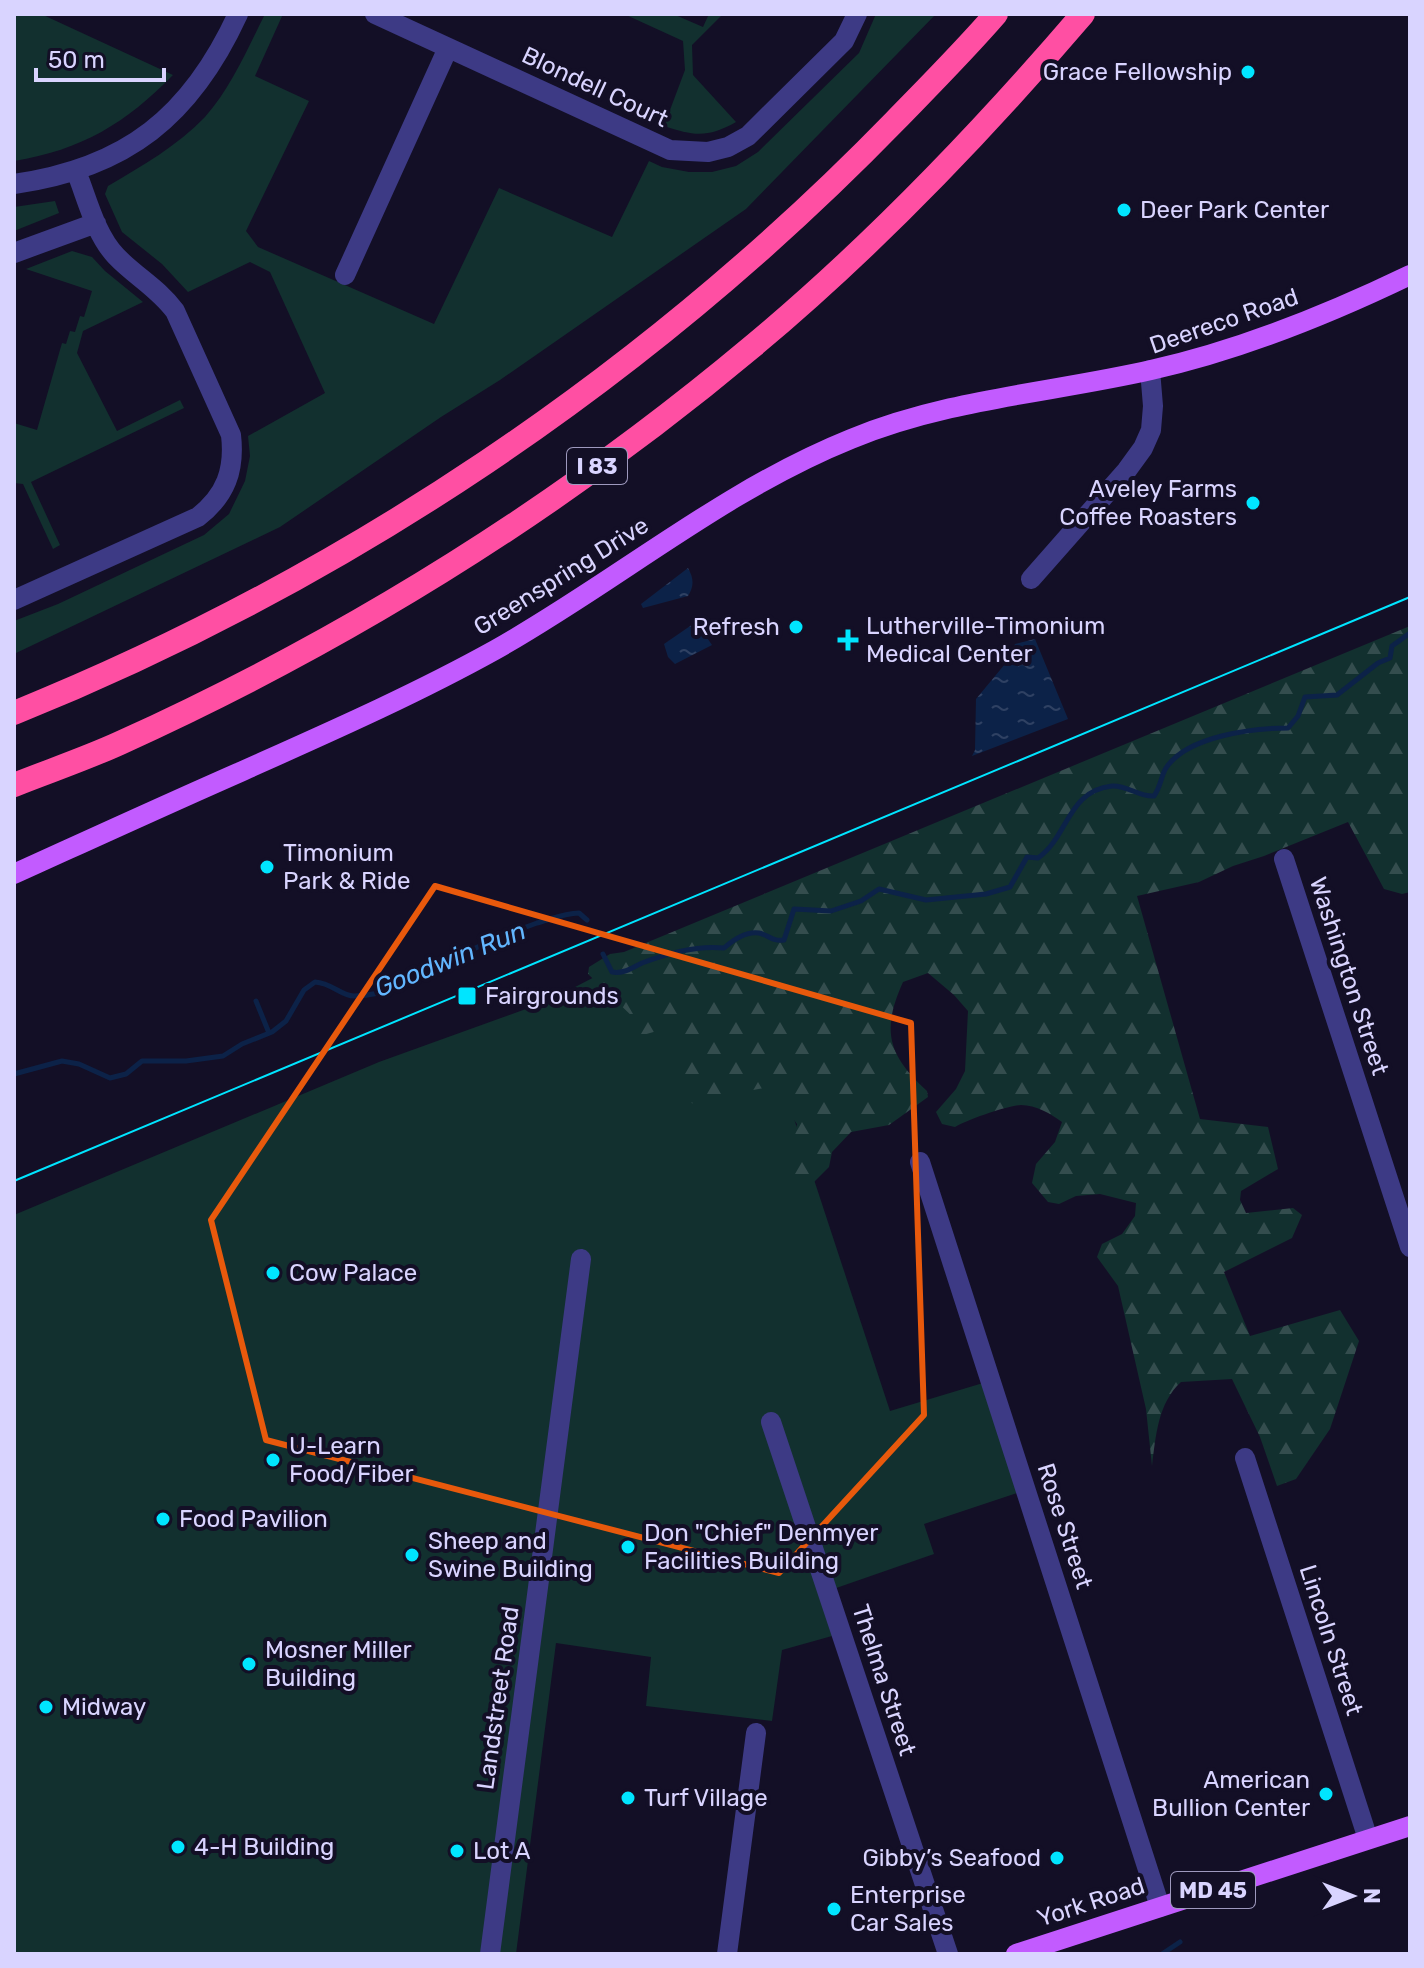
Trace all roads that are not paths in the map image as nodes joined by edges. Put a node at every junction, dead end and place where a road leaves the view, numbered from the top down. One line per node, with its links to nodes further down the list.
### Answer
1 (238, 14): 7 (street)
2 (375, 14): 6 (street, Blondell Court)
3 (857, 14): 6 (street, Blondell Court)
4 (996, 14): 16 (highway, I 83)
5 (1083, 14): 17 (highway, I 83)
6 (448, 48): 11 (street)
7 (76, 171): 8 (street); 9 (street)
8 (14, 184)
9 (96, 223): 10 (street); 15 (street)
10 (14, 253)
11 (345, 275)
12 (1410, 275): 13 (main road, Deereco Road)
13 (1150, 370): 14 (street, Deereco Road); 19 (main road, Greenspring Drive)
14 (1031, 579)
15 (14, 600)
16 (14, 713)
17 (14, 785)
18 (1284, 859): 21 (street, Washington Street)
19 (14, 874)
20 (920, 1162): 28 (street, Rose Street)
21 (1410, 1247)
22 (581, 1259): 29 (street, Landstreet Road)
23 (771, 1422): 31 (street, Thelma Street)
24 (1245, 1458): 27 (street, Lincoln Street)
25 (756, 1733): 30 (street)
26 (1410, 1826): 27 (main road, York Road / MD 45)
27 (1368, 1839): 28 (main road, York Road / MD 45)
28 (1160, 1907): 32 (main road, York Road / MD 45)
29 (490, 1954)
30 (727, 1954)
31 (948, 1954)
32 (1016, 1954)

